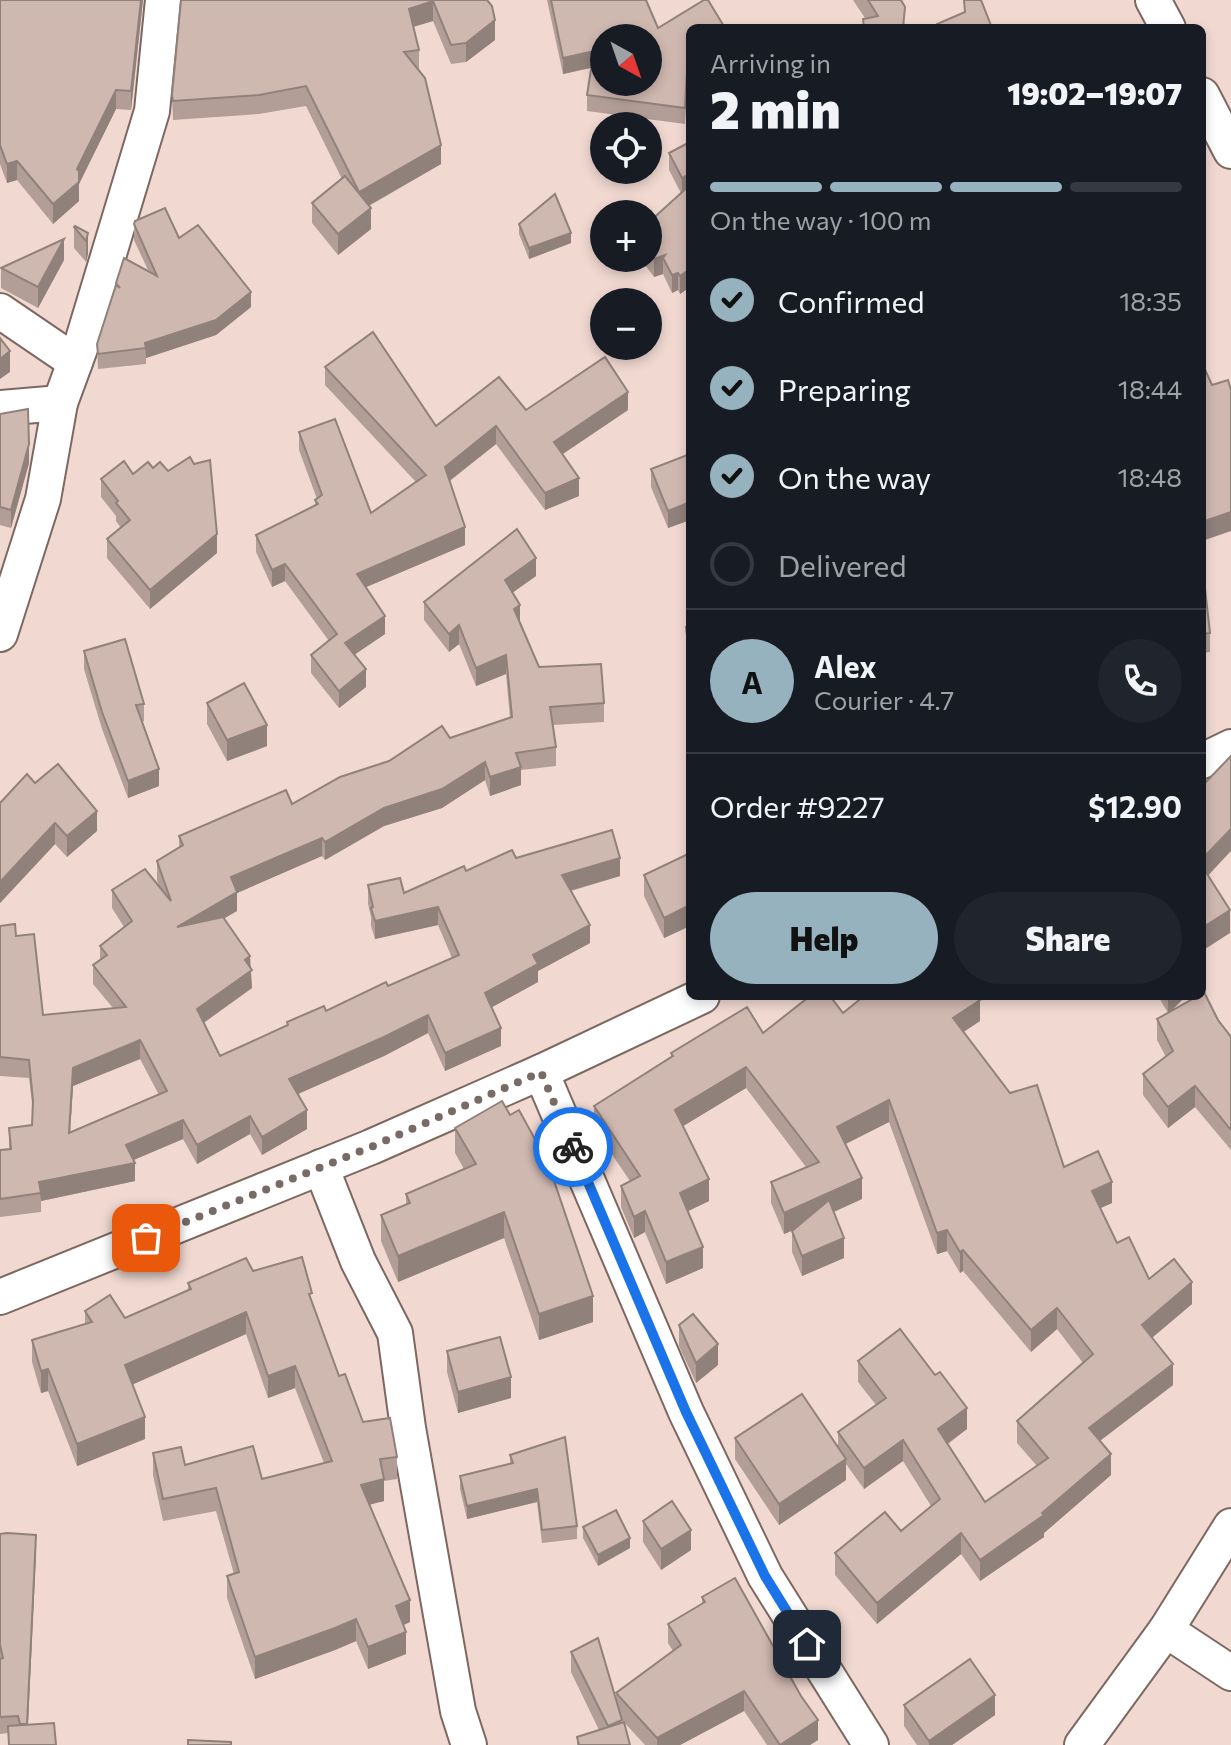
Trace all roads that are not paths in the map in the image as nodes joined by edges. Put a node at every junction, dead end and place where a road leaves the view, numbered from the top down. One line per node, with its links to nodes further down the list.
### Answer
1 (163, 0): 7 (street)
2 (1153, 0): 3 (street)
3 (1166, 24)
4 (1206, 103): 5 (street)
5 (1231, 151)
6 (0, 311): 7 (street)
7 (75, 362): 8 (street)
8 (60, 403): 9 (street); 10 (street)
9 (0, 408)
10 (0, 634)
11 (1231, 747): 12 (street)
12 (1206, 759)
13 (694, 1000): 14 (street)
14 (541, 1072): 15 (street); 21 (street)
15 (321, 1167): 16 (street); 20 (street)
16 (0, 1297)
17 (1231, 1526): 18 (street)
18 (1166, 1630): 19 (street); 22 (street)
19 (1231, 1673)
20 (469, 1745)
21 (871, 1745)
22 (1082, 1745)

